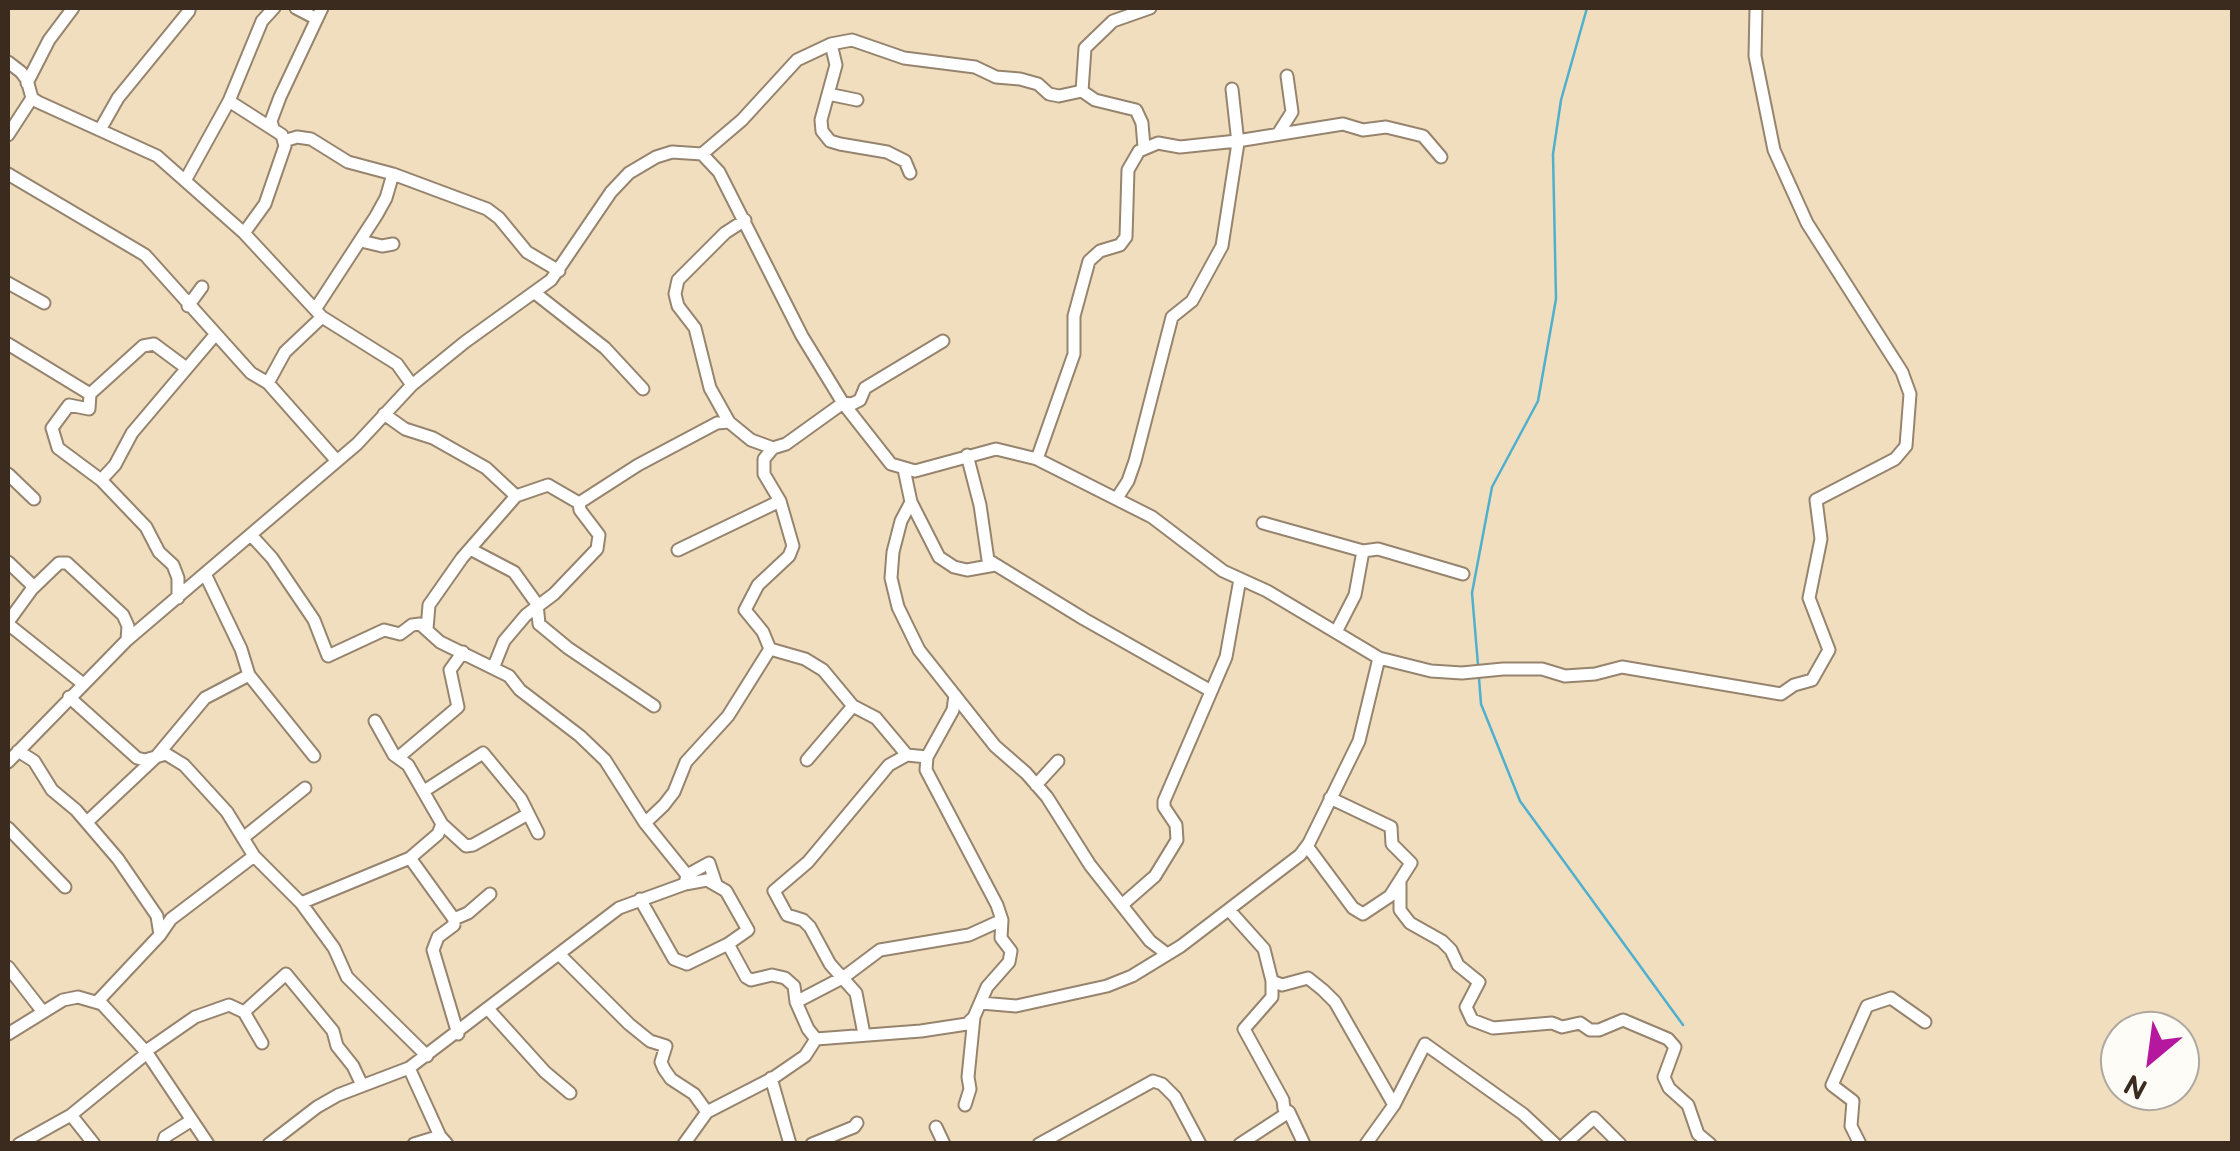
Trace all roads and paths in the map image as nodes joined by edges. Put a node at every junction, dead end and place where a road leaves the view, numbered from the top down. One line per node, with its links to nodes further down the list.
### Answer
1 (73, 8): 11 (street)
2 (274, 8): 17 (street)
3 (296, 8): 7 (street)
4 (1150, 8): 13 (street)
5 (1756, 8): 86 (street)
6 (189, 11): 18 (street)
7 (320, 13): 19 (street)
8 (831, 44): 13 (street); 14 (street); 25 (street)
9 (8, 62): 11 (street)
10 (1287, 76): 20 (street)
11 (28, 83): 15 (street)
12 (1232, 89): 23 (street)
13 (1082, 91): 24 (street)
14 (828, 94): 16 (street); 27 (street)
15 (32, 98): 18 (street); 21 (street)
16 (857, 100)
17 (229, 101): 19 (street); 30 (street)
18 (101, 128): 30 (street)
19 (272, 128): 22 (street)
20 (1278, 134): 23 (street); 26 (street)
21 (8, 135)
22 (284, 141): 29 (street); 32 (street)
23 (1237, 141): 24 (street); 61 (street)
24 (1144, 147): 55 (street)
25 (702, 154): 31 (street); 35 (street)
26 (1441, 157)
27 (910, 173)
28 (8, 174): 40 (street)
29 (393, 174): 33 (street); 35 (street)
30 (186, 179): 32 (street)
31 (745, 220): 50 (street); 52 (street)
32 (244, 232): 41 (street)
33 (361, 241): 34 (street); 41 (street)
34 (393, 244)
35 (559, 272): 38 (street)
36 (8, 283): 39 (street)
37 (202, 287): 40 (street)
38 (535, 293): 47 (street); 48 (street)
39 (44, 303)
40 (188, 306): 42 (street)
41 (319, 312): 46 (street); 47 (street)
42 (215, 335): 45 (street); 46 (street)
43 (943, 341): 50 (street)
44 (8, 344): 49 (street)
45 (185, 367): 49 (street); 59 (street)
46 (268, 383): 56 (street)
47 (412, 385): 51 (street)
48 (643, 388)
49 (90, 394): 59 (street)
50 (843, 402): 53 (street); 57 (street)
51 (384, 414): 56 (street); 60 (street)
52 (729, 422): 53 (street); 65 (street)
53 (773, 448): 63 (street)
54 (967, 455): 55 (street); 57 (street); 72 (street)
55 (1036, 459): 61 (street)
56 (337, 461): 67 (street)
57 (904, 470): 64 (street)
58 (8, 474): 62 (street)
59 (101, 480): 74 (street)
60 (516, 496): 65 (street); 68 (street)
61 (1117, 498): 75 (street)
62 (34, 499)
63 (780, 501): 69 (street); 84 (street)
64 (911, 502): 72 (street); 91 (street)
65 (579, 503): 79 (street)
66 (1263, 522): 70 (street)
67 (251, 535): 76 (street); 81 (street)
68 (472, 550): 79 (street); 81 (street)
69 (678, 550)
70 (1362, 552): 73 (street); 82 (street)
71 (8, 562): 77 (street)
72 (995, 565): 90 (street)
73 (1463, 574)
74 (178, 578): 76 (street); 78 (street)
75 (1240, 579): 82 (street); 90 (street)
76 (205, 581): 78 (street); 88 (street)
77 (32, 589): 80 (street); 83 (street)
78 (178, 598): 83 (street)
79 (537, 604): 87 (street); 93 (street)
80 (8, 623): 89 (street)
81 (428, 629): 85 (street)
82 (1336, 632): 86 (street)
83 (128, 640): 89 (street)
84 (770, 649): 94 (street); 111 (street)
85 (463, 652): 87 (street); 99 (street)
86 (1379, 658): 108 (street)
87 (494, 666): 111 (street)
88 (249, 675): 98 (street); 101 (street)
89 (82, 683): 92 (street)
90 (1211, 691): 124 (street)
91 (955, 695): 100 (street); 105 (street)
92 (69, 697): 96 (street); 101 (street)
93 (654, 706)
94 (853, 706): 97 (street); 102 (street)
95 (375, 721): 99 (street)
96 (18, 751): 103 (street); 110 (street)
97 (907, 755): 100 (street); 136 (street)
98 (314, 756)
99 (400, 756): 107 (street)
100 (927, 757): 130 (street)
101 (155, 758): 110 (street); 115 (street)
102 (806, 760)
103 (8, 762)
104 (1058, 762): 105 (street)
105 (1036, 785): 124 (street)
106 (305, 788): 115 (street)
107 (424, 791): 109 (street); 112 (street)
108 (1330, 798): 116 (street); 120 (street)
109 (528, 814): 112 (street); 114 (street)
110 (87, 822): 127 (street)
111 (645, 823): 119 (street)
112 (442, 824): 118 (street)
113 (8, 828): 121 (street)
114 (538, 833)
115 (243, 838): 117 (street)
116 (1307, 846): 120 (street); 126 (street)
117 (254, 856): 125 (street); 128 (street)
118 (410, 858): 125 (street); 129 (street)
119 (686, 880): 123 (street); 132 (street)
120 (1400, 883): 184 (street)
121 (65, 886)
122 (490, 894): 129 (street)
123 (640, 899): 132 (street); 133 (street)
124 (1119, 899): 134 (street)
125 (302, 903): 152 (street)
126 (1229, 910): 134 (street); 137 (street)
127 (157, 918): 128 (street); 131 (street)
128 (171, 918): 131 (street)
129 (454, 919): 147 (street)
130 (1002, 920): 136 (street); 140 (street)
131 (160, 935): 138 (street)
132 (728, 944): 139 (street)
133 (559, 954): 141 (street); 159 (street)
134 (1167, 954): 140 (street)
135 (9, 972): 142 (street)
136 (844, 977): 139 (street); 148 (street)
137 (1272, 981): 158 (street); 160 (street)
138 (97, 1002): 142 (street); 151 (street)
139 (796, 1002): 149 (street)
140 (981, 1003): 144 (street)
141 (489, 1010): 147 (street); 156 (street)
142 (44, 1012): 146 (street)
143 (244, 1012): 150 (street); 151 (street); 155 (street)
144 (974, 1017): 148 (street); 157 (street)
145 (1925, 1022): 185 (street)
146 (8, 1034)
147 (458, 1034): 152 (street)
148 (864, 1034): 149 (street)
149 (816, 1039): 154 (street)
150 (262, 1043)
151 (146, 1052): 161 (street); 162 (street)
152 (427, 1056): 153 (street)
153 (409, 1068): 155 (street); 165 (street)
154 (771, 1078): 159 (street); 173 (street)
155 (362, 1085): 170 (street)
156 (570, 1094)
157 (965, 1105)
158 (1394, 1105): 180 (street); 181 (street)
159 (707, 1112): 172 (street)
160 (1288, 1112): 178 (street); 179 (street)
161 (71, 1115): 166 (street); 167 (street)
162 (192, 1120): 168 (street); 169 (street)
163 (857, 1123): 174 (street)
164 (936, 1127): 175 (street)
165 (443, 1140): 171 (street)
166 (19, 1144)
167 (94, 1144)
168 (163, 1144)
169 (208, 1144)
170 (269, 1144)
171 (414, 1144)
172 (684, 1144)
173 (790, 1144)
174 (812, 1144)
175 (944, 1144)
176 (1039, 1144): 177 (street)
177 (1200, 1144)
178 (1240, 1144)
179 (1304, 1144)
180 (1366, 1144)
181 (1555, 1144)
182 (1565, 1144): 183 (street)
183 (1620, 1144)
184 (1710, 1144)
185 (1860, 1144)

